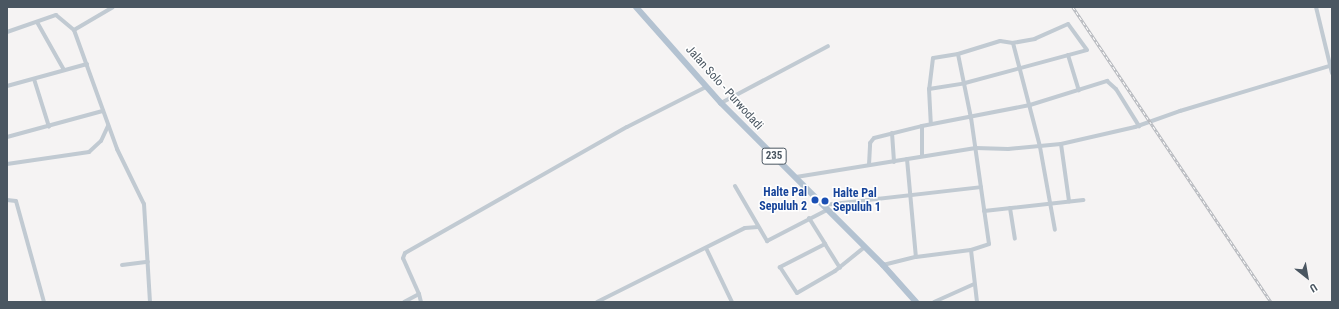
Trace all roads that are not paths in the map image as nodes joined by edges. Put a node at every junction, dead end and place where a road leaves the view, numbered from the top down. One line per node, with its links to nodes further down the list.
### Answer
1 (113, 7): 5 (street)
2 (636, 7): 19 (main road, Jalan Solo - Purwodadi / 235)
3 (1316, 7): 12 (street)
4 (37, 22): 5 (street); 6 (street); 14 (street)
5 (74, 30): 11 (street)
6 (7, 32)
7 (1013, 43): 9 (street); 10 (street); 13 (street)
8 (828, 46): 22 (street)
9 (958, 54): 17 (street); 20 (street)
10 (1068, 55): 13 (street); 21 (street)
11 (87, 64): 14 (street); 24 (street)
12 (1331, 65): 15 (street); 29 (street)
13 (1021, 68): 17 (street); 23 (street)
14 (64, 70): 16 (street)
15 (1332, 73)
16 (34, 79): 18 (street); 30 (street)
17 (965, 83): 20 (street); 25 (street)
18 (7, 86)
19 (706, 87): 22 (main road, Jalan Solo - Purwodadi / 235); 66 (street)
20 (929, 89): 26 (street)
21 (1079, 90): 23 (street); 29 (street)
22 (721, 103): 41 (main road, Jalan Solo - Purwodadi / 235)
23 (1030, 105): 25 (street); 35 (street)
24 (103, 111): 27 (street); 30 (street)
25 (971, 118): 26 (street); 34 (street)
26 (931, 124): 28 (street)
27 (108, 126): 39 (street); 61 (street)
28 (922, 126): 31 (street); 36 (street)
29 (1139, 126): 33 (street)
30 (49, 127): 32 (street)
31 (892, 133): 38 (street); 40 (street)
32 (7, 137)
33 (1061, 144): 35 (street); 47 (street)
34 (976, 148): 35 (street); 36 (street); 43 (street)
35 (1040, 148): 48 (street)
36 (922, 156): 37 (street)
37 (907, 159): 38 (street); 44 (street)
38 (894, 162): 40 (street)
39 (7, 164)
40 (869, 165): 41 (street)
41 (796, 177): 49 (main road, Jalan Solo - Purwodadi / 235)
42 (735, 186): 53 (street)
43 (981, 187): 44 (street); 51 (street)
44 (910, 194): 49 (street); 60 (street)
45 (7, 200): 67 (street)
46 (1084, 200): 47 (street)
47 (1069, 201): 48 (street)
48 (1051, 204): 50 (street); 54 (street)
49 (825, 208): 52 (street); 57 (main road, Jalan Solo - Purwodadi / 235)
50 (1010, 208): 51 (street); 55 (street)
51 (984, 212): 59 (street)
52 (809, 218): 53 (street); 56 (street)
53 (758, 227): 58 (street)
54 (1055, 230)
55 (1015, 239)
56 (825, 244): 64 (street); 64 (street)
57 (864, 247): 63 (main road, Jalan Solo - Purwodadi / 235); 64 (street)
58 (706, 248): 71 (street); 72 (street)
59 (971, 250): 60 (street); 65 (street)
60 (916, 257): 63 (street)
61 (148, 262): 62 (street); 68 (street)
62 (122, 265)
63 (883, 265): 73 (main road, Jalan Solo - Purwodadi / 235)
64 (840, 268)
65 (974, 284): 74 (street); 75 (street)
66 (419, 294): 69 (street); 70 (street)
67 (44, 302)
68 (150, 302)
69 (404, 302)
70 (422, 302)
71 (597, 302)
72 (732, 302)
73 (916, 302)
74 (934, 302)
75 (977, 302)

